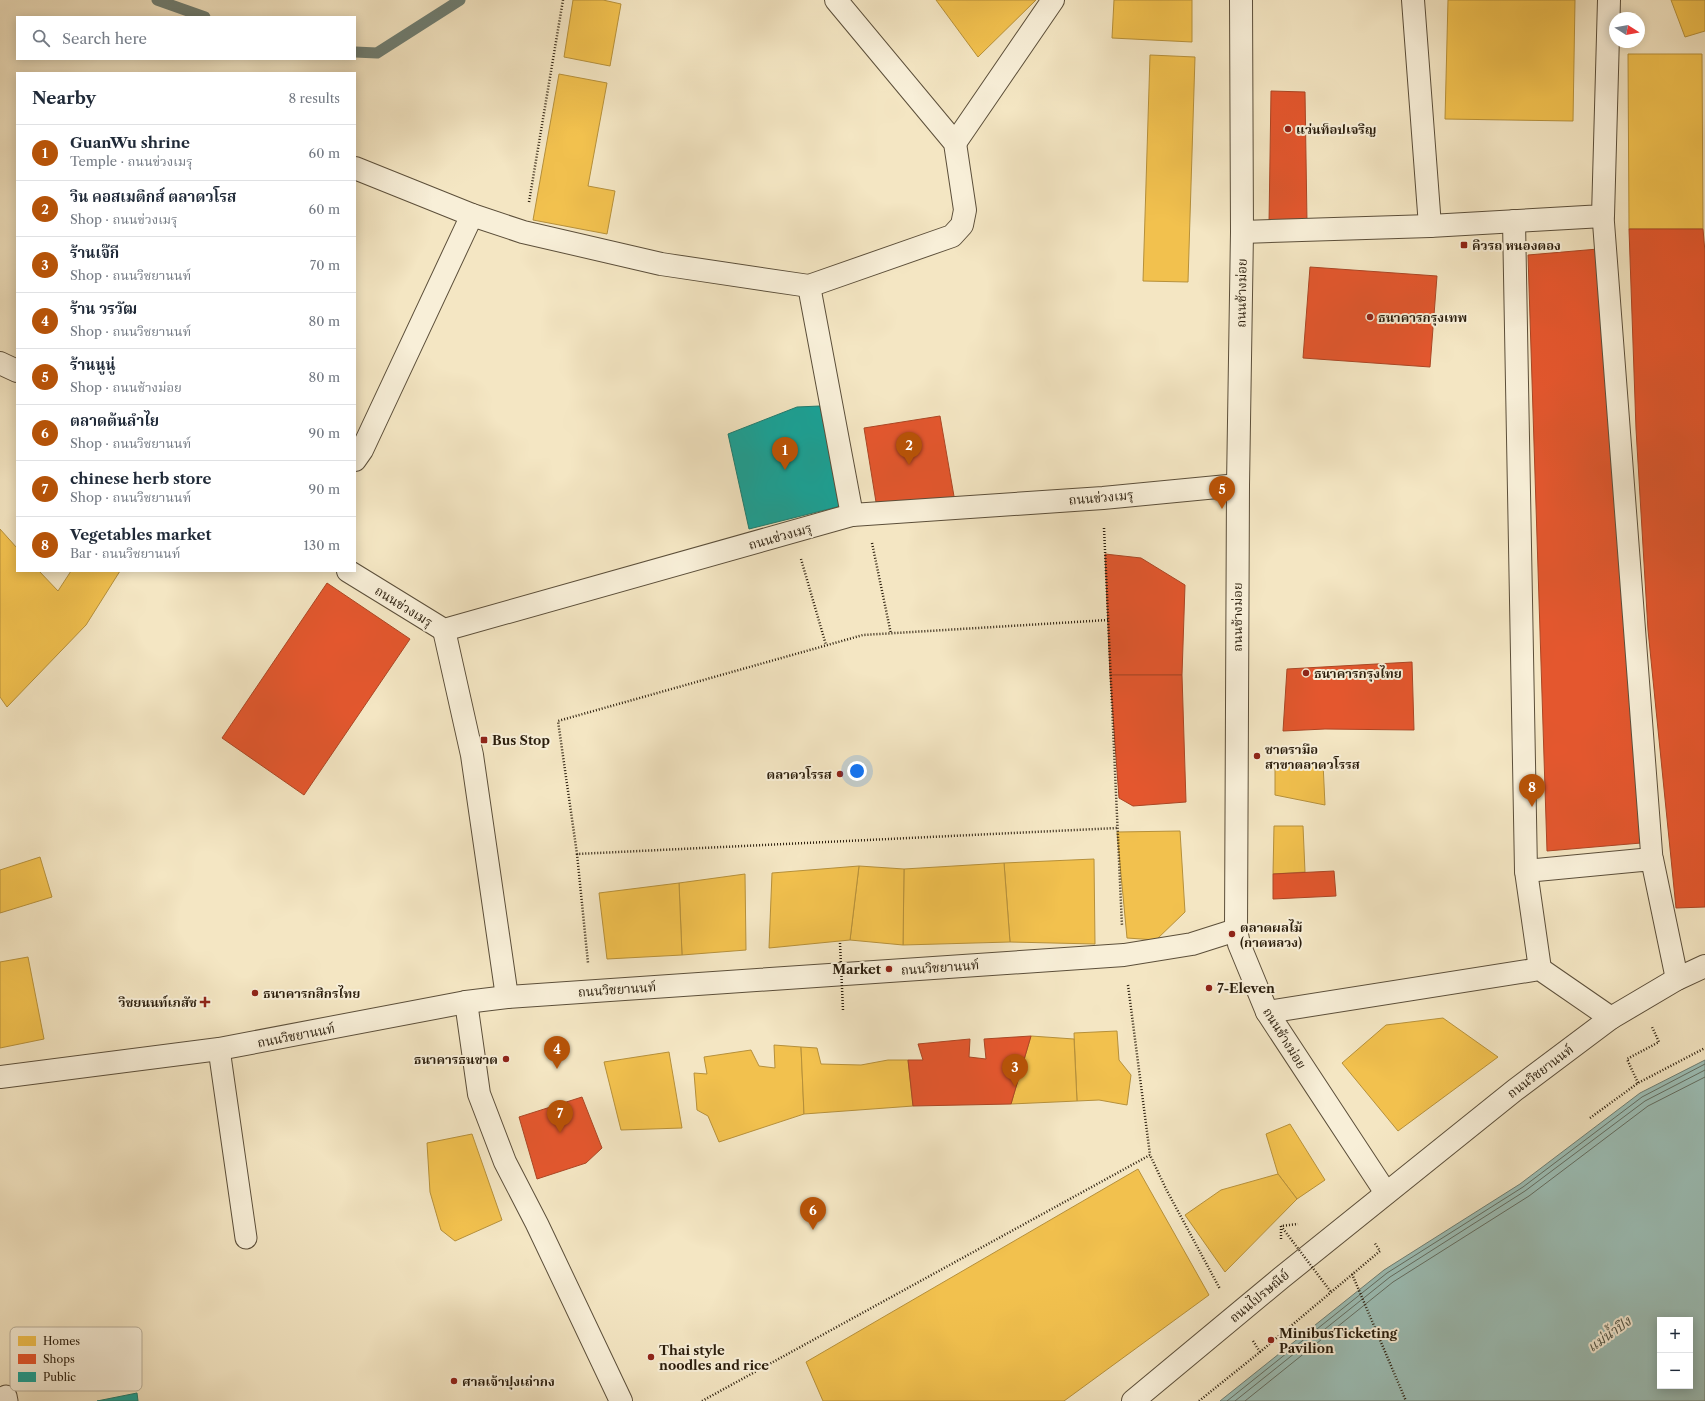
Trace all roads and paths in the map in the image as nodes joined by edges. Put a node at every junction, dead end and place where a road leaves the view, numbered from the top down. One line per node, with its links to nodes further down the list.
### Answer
1 (563, 0): 13 (path)
2 (836, 0): 7 (street)
3 (1053, 0): 7 (street)
4 (1241, 0): 14 (street, ถนนช้างม่อย)
5 (1413, 0): 12 (street)
6 (1609, 0): 10 (street)
7 (955, 143): 15 (street)
8 (356, 168): 9 (street)
9 (472, 215): 13 (street); 18 (street)
10 (1603, 216): 11 (street); 30 (lane)
11 (1514, 222): 12 (street); 31 (street)
12 (1430, 226): 14 (street)
13 (523, 232): 15 (street)
14 (1242, 232): 19 (street, ถนนช้างม่อย)
15 (809, 286): 21 (street)
16 (0, 363): 17 (street)
17 (16, 371)
18 (356, 459)
19 (1238, 485): 20 (street, ถนนข่วงเมรุ); 32 (street, ถนนช้างม่อย)
20 (1103, 498): 21 (street, ถนนข่วงเมรุ); 24 (path)
21 (859, 515): 22 (street, ถนนข่วงเมรุ); 26 (path)
22 (793, 532): 25 (street, ถนนข่วงเมรุ); 27 (path)
23 (350, 572): 25 (street, ถนนข่วงเมรุ)
24 (1108, 620): 26 (path); 28 (path)
25 (444, 630): 39 (street)
26 (891, 634): 27 (path)
27 (826, 645): 29 (path)
28 (1117, 828): 29 (path); 34 (path)
29 (577, 854): 38 (path)
30 (1652, 860): 31 (street); 37 (street)
31 (1526, 871): 36 (street)
32 (1236, 930): 34 (street, ถนนวิชยานนท์); 42 (street, ถนนช้างม่อย)
33 (840, 943): 41 (path, bridge)
34 (1124, 955): 38 (street, ถนนวิชยานนท์); 50 (path)
35 (1705, 966): 37 (street, ถนนวิชยานนท์)
36 (1540, 970): 42 (street); 43 (street)
37 (1678, 979): 43 (street, ถนนวิชยานนท์)
38 (591, 991): 39 (street, ถนนวิชยานนท์)
39 (507, 997): 40 (street, ถนนวิชยานนท์)
40 (466, 1002): 46 (street, ถนนวิชยานนท์); 58 (street)
41 (843, 1010)
42 (1267, 1012): 51 (street, ถนนช้างม่อย)
43 (1612, 1018): 51 (street, ถนนวิชยานนท์)
44 (1659, 1042): 48 (path)
45 (1705, 1048): 48 (path)
46 (219, 1049): 47 (street, ถนนวิชยานนท์); 53 (lane)
47 (0, 1077)
48 (1638, 1083): 49 (path)
49 (1590, 1118)
50 (1150, 1155): 57 (path); 59 (path)
51 (1386, 1193): 57 (street, ถนนไปรษณีย์)
52 (1281, 1226): 56 (path, bridge)
53 (246, 1238)
54 (1380, 1251): 55 (path)
55 (1352, 1274): 56 (path); 62 (path)
56 (1331, 1292): 61 (path)
57 (1235, 1316): 60 (street, ถนนไปรษณีย์)
58 (622, 1401)
59 (702, 1401)
60 (1133, 1401)
61 (1199, 1401)
62 (1406, 1401)

